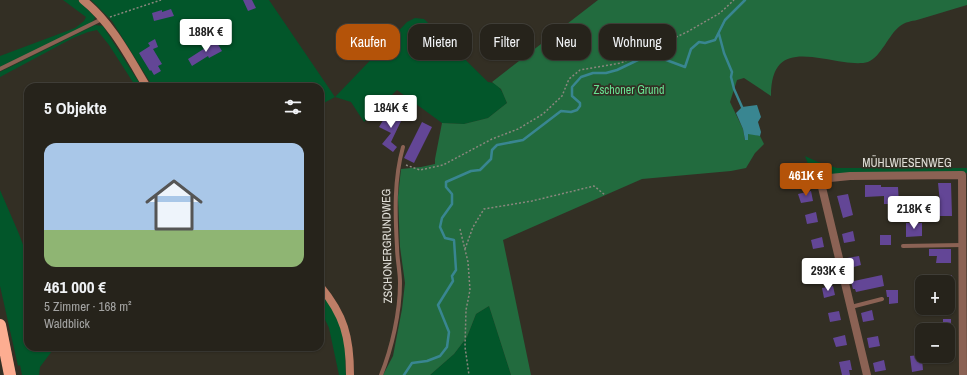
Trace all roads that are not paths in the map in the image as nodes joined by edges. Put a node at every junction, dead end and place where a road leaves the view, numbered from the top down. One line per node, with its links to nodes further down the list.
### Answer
1 (83, 0): 2 (street)
2 (102, 19): 3 (lane); 4 (street)
3 (0, 69)
4 (145, 83)
5 (402, 147): 15 (lane, ZSCHONERGRUNDWEG)
6 (962, 245): 7 (lane); 8 (street, MÜHLWIESENWEG); 11 (street, MÜHLWIESENWEG)
7 (903, 246)
8 (965, 256): 17 (street, MÜHLWIESENWEG)
9 (324, 291): 14 (street)
10 (882, 299): 11 (lane)
11 (851, 307): 16 (street)
12 (0, 325): 13 (highway)
13 (10, 375)
14 (350, 375)
15 (381, 375)
16 (867, 375)
17 (963, 375)

